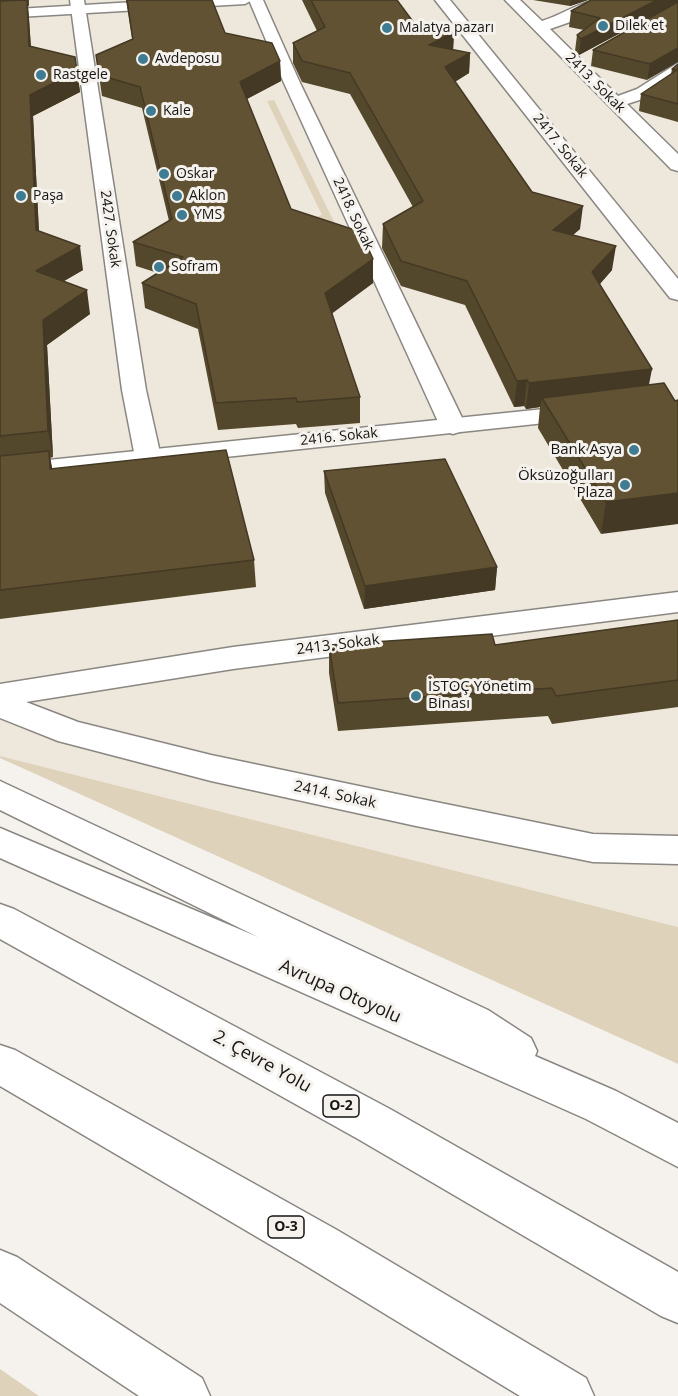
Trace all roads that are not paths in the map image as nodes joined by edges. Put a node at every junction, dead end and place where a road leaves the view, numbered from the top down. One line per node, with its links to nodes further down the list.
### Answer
1 (245, 0): 6 (main road)
2 (256, 0): 17 (main road, 2418. Sokak)
3 (442, 0): 15 (main road, 2417. Sokak)
4 (512, 0): 8 (main road, 2413. Sokak)
5 (598, 0): 8 (main road)
6 (78, 5): 7 (main road); 18 (main road, 2427. Sokak)
7 (0, 14)
8 (539, 27): 10 (main road, 2413. Sokak)
9 (595, 57): 10 (main road)
10 (576, 64): 12 (main road, 2413. Sokak)
11 (678, 68): 12 (main road)
12 (614, 103): 13 (main road, 2413. Sokak)
13 (669, 145): 14 (main road, 2413. Sokak)
14 (678, 165)
15 (678, 292)
16 (608, 410): 17 (main road, 2416. Sokak)
17 (453, 426): 18 (main road, 2416. Sokak)
18 (148, 457): 19 (main road, 2416. Sokak)
19 (0, 473)
20 (678, 602): 21 (main road, 2413. Sokak)
21 (0, 695)
22 (0, 705): 25 (main road, 2414. Sokak)
23 (0, 795): 28 (main road)
24 (0, 842): 28 (main road, Avrupa Otoyolu)
25 (678, 850)
26 (0, 920): 31 (main road, 2. Çevre Yolu / O-2)
27 (0, 1064): 33 (main road, O-3)
28 (601, 1105): 29 (main road, Avrupa Otoyolu)
29 (678, 1146)
30 (0, 1274): 32 (main road)
31 (678, 1299)
32 (184, 1396)
33 (568, 1396)

